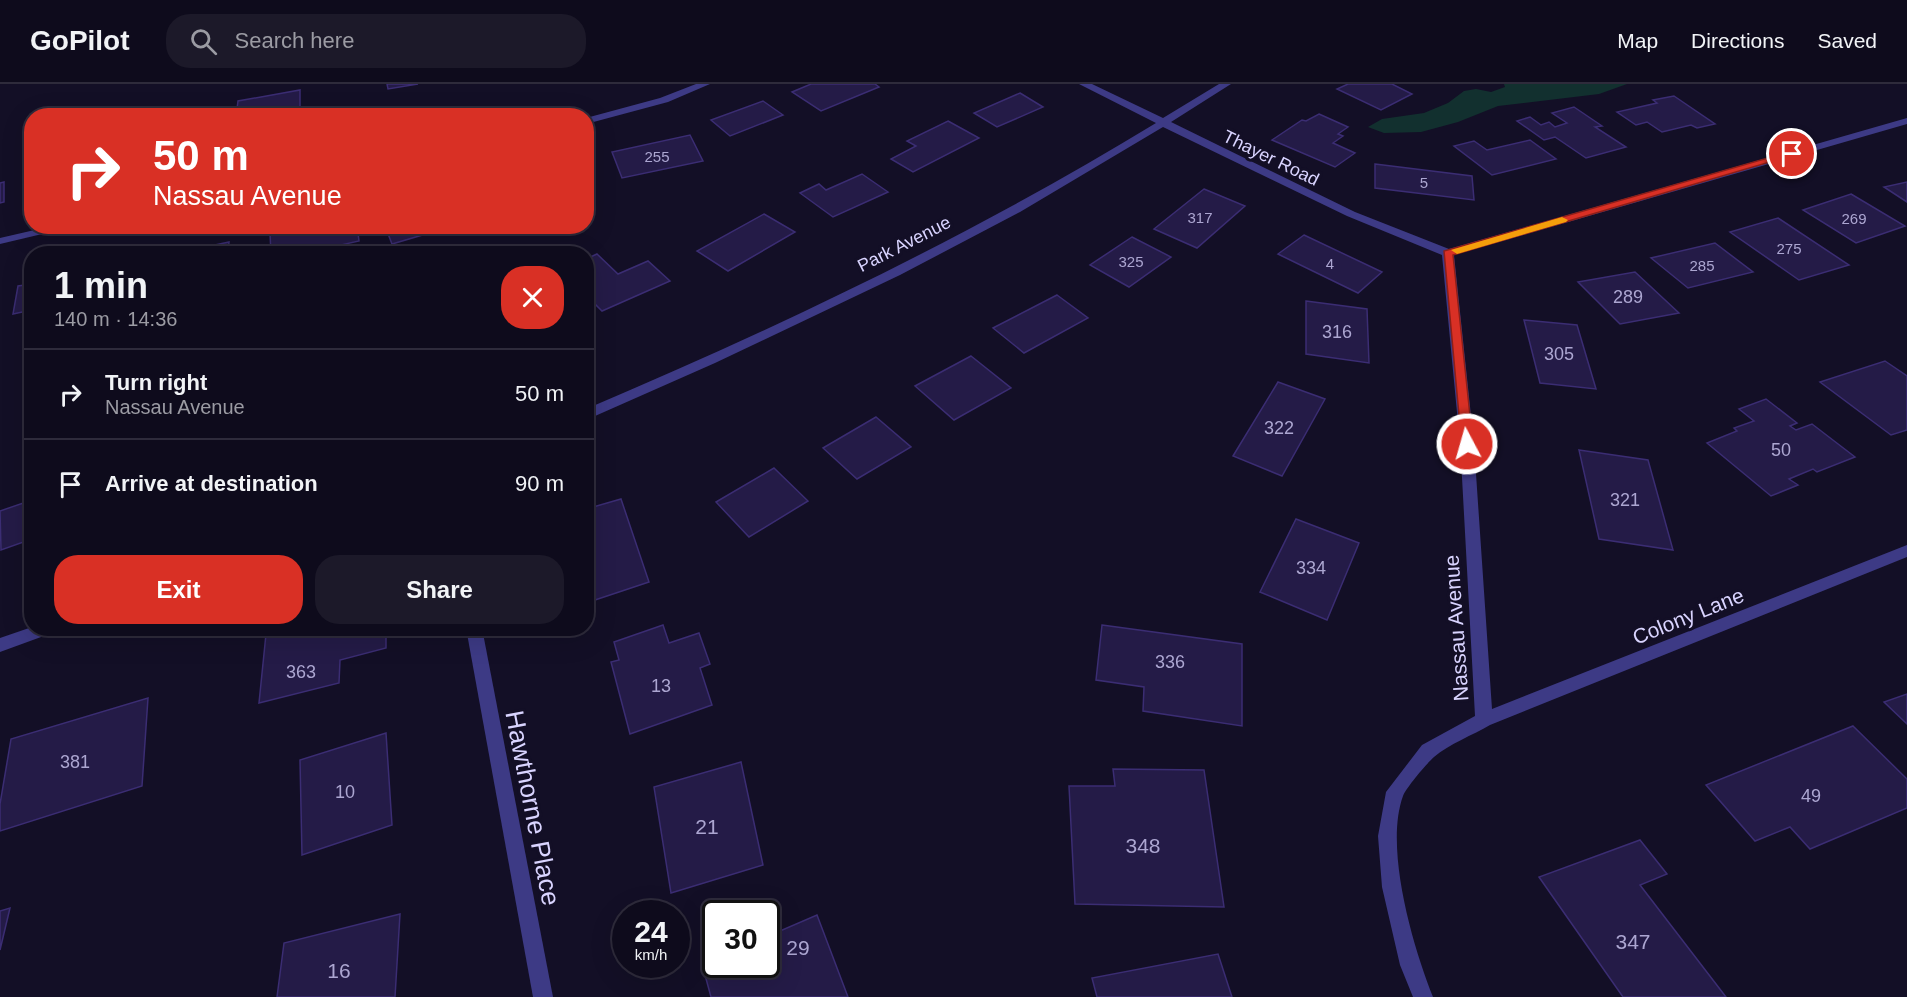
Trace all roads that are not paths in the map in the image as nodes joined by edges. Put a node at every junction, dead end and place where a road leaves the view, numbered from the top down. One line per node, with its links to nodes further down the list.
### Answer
1 (705, 84): 4 (street)
2 (1084, 84): 6 (street, Thayer Road)
3 (1226, 84): 6 (street, Park Avenue)
4 (594, 119)
5 (1907, 121): 9 (street)
6 (1161, 123): 9 (street, Thayer Road); 10 (street, Park Avenue)
7 (33, 234): 8 (street)
8 (0, 241)
9 (1448, 253): 15 (street, Nassau Avenue)
10 (594, 412)
11 (1907, 551): 15 (street, Colony Lane)
12 (24, 636): 14 (street)
13 (475, 636): 16 (street, Hawthorne Place)
14 (0, 645)
15 (1484, 720): 17 (street, Nassau Avenue)
16 (543, 997)
17 (1423, 997)

